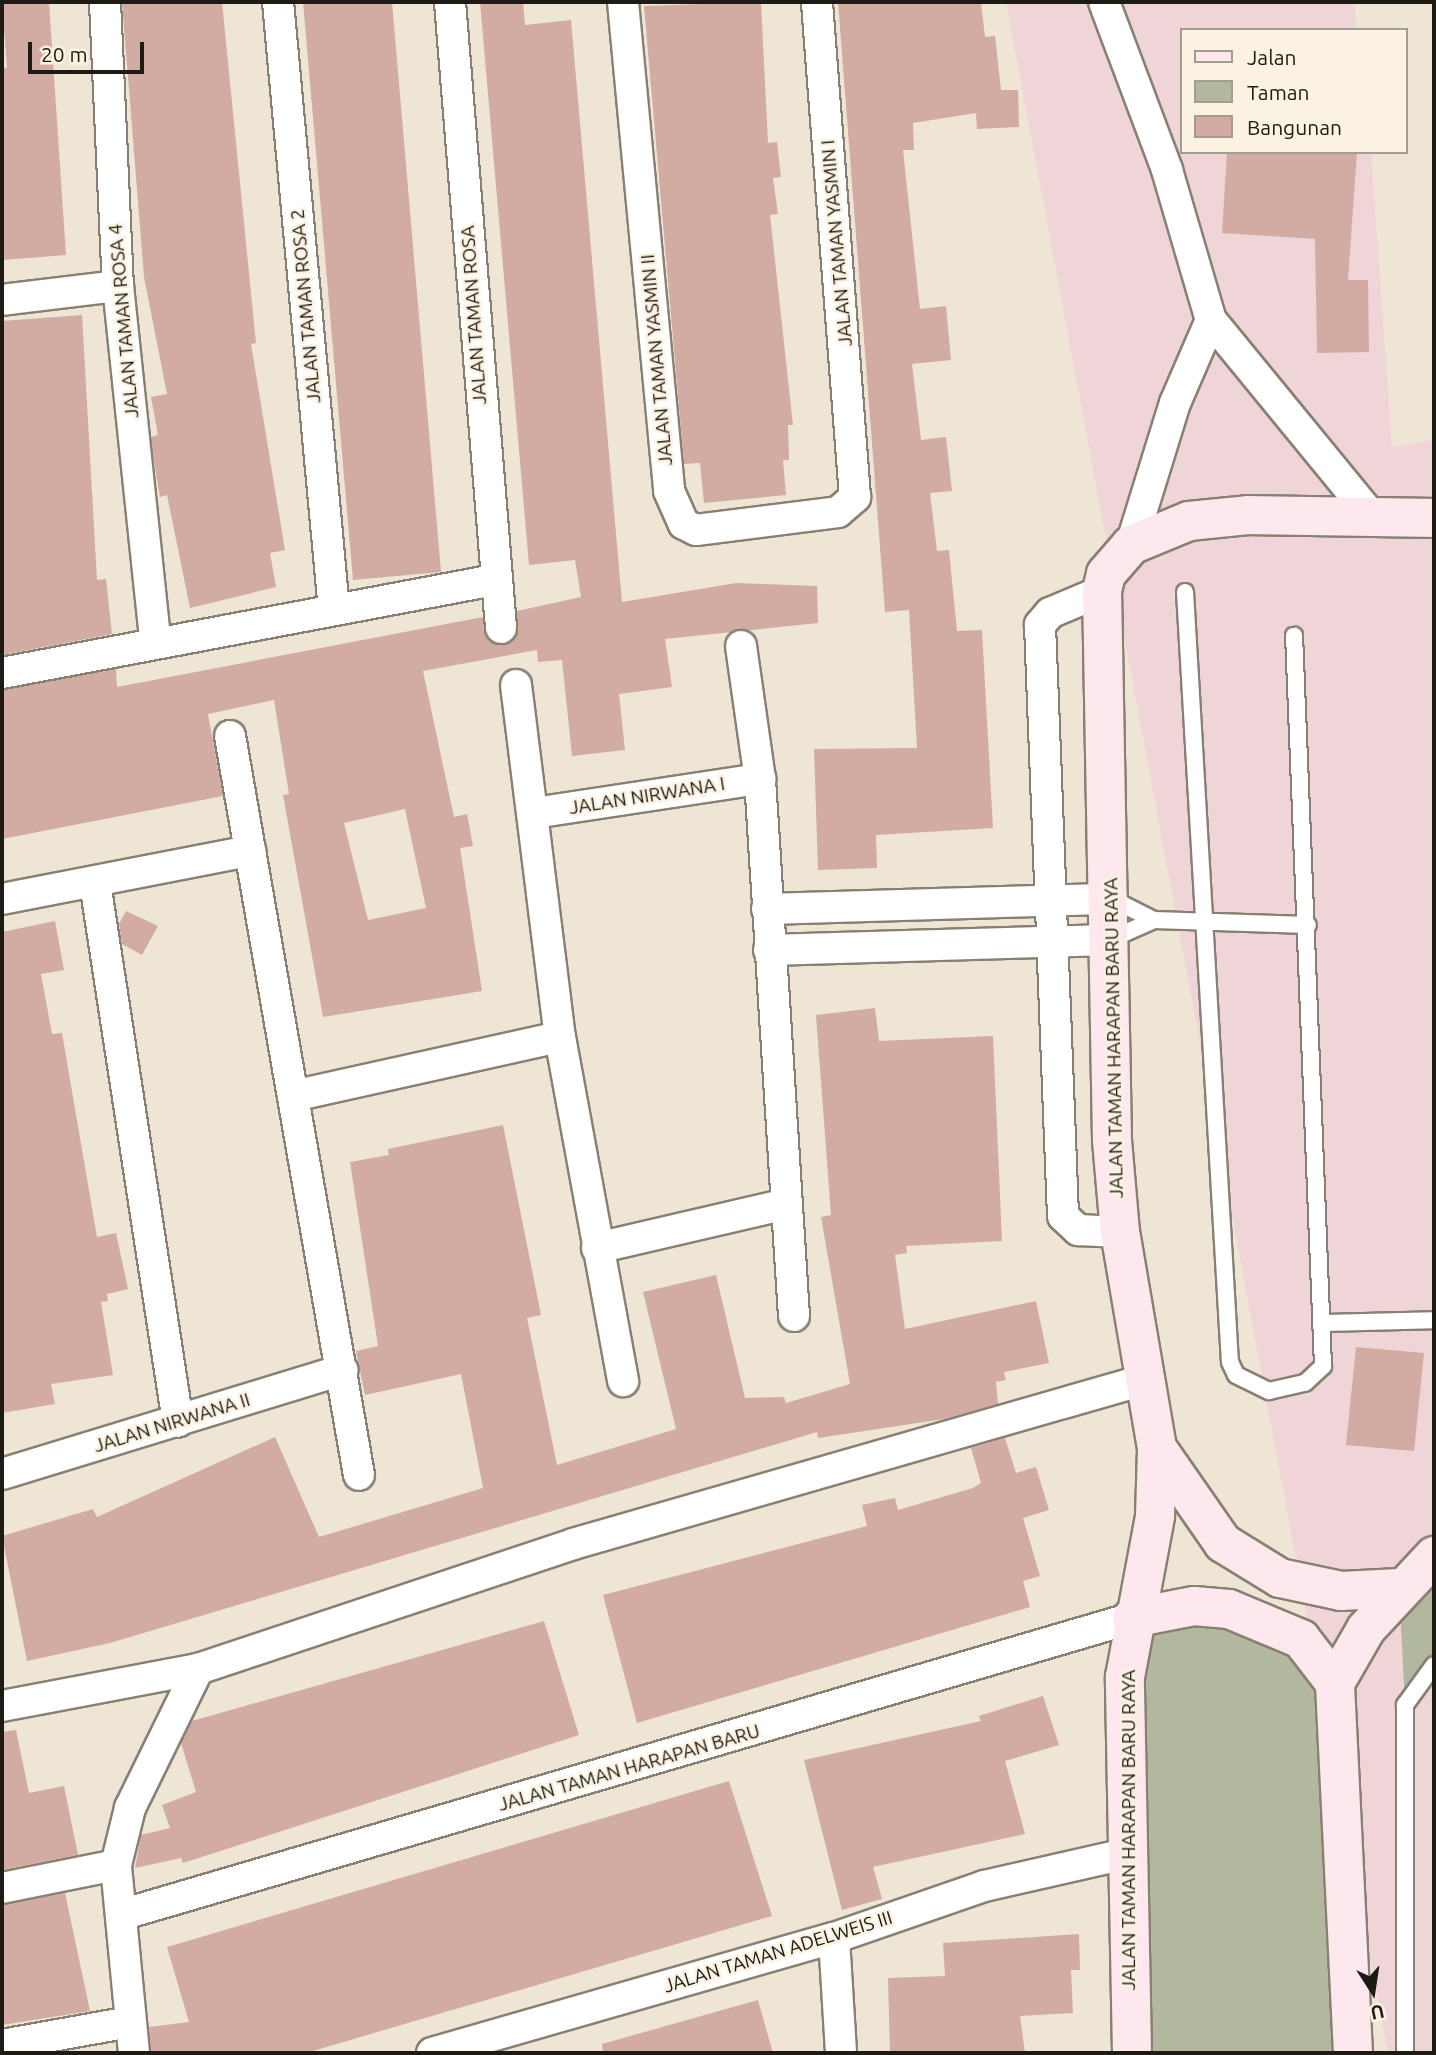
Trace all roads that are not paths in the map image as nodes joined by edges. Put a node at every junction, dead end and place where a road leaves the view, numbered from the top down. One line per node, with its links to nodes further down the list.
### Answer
1 (105, 2): 7 (street, JALAN TAMAN ROSA 4)
2 (278, 2): 17 (street, JALAN TAMAN ROSA 2)
3 (450, 2): 14 (street, JALAN TAMAN ROSA)
4 (623, 2): 10 (street, JALAN TAMAN YASMIN II)
5 (817, 2): 10 (street, JALAN TAMAN YASMIN I)
6 (1104, 2): 9 (street)
7 (118, 286): 8 (street); 20 (street, JALAN TAMAN ROSA 4)
8 (2, 300)
9 (1211, 320): 11 (street); 13 (street)
10 (856, 485)
11 (1370, 514): 12 (street); 13 (street)
12 (1434, 518)
13 (1131, 545): 15 (street)
14 (494, 580): 17 (street); 18 (street, JALAN TAMAN ROSA)
15 (1101, 591): 30 (street); 31 (street, JALAN TAMAN HARAPAN BARU RAYA)
16 (1185, 592): 34 (lane)
17 (334, 610): 20 (street)
18 (501, 628)
19 (1294, 636): 35 (lane)
20 (155, 639): 22 (street)
21 (741, 646): 25 (street)
22 (2, 673)
23 (516, 685): 26 (street)
24 (230, 736): 27 (street)
25 (760, 779): 26 (street, JALAN NIRWANA I); 32 (street)
26 (534, 813): 39 (street)
27 (250, 851): 28 (street); 40 (street)
28 (95, 883): 29 (street); 50 (street)
29 (2, 899)
30 (1055, 899): 31 (street); 32 (street); 37 (street)
31 (1112, 899): 33 (lane); 36 (street, JALAN TAMAN HARAPAN BARU RAYA)
32 (767, 909): 38 (street)
33 (1154, 920): 34 (lane); 36 (lane)
34 (1201, 924): 35 (lane); 46 (lane)
35 (1308, 925): 46 (lane)
36 (1109, 940): 37 (street); 42 (street, JALAN TAMAN HARAPAN BARU RAYA)
37 (1054, 943): 38 (street); 42 (street)
38 (769, 950): 41 (street)
39 (560, 1037): 40 (street); 43 (street)
40 (293, 1096): 47 (street)
41 (782, 1205): 43 (street); 44 (street)
42 (1120, 1232): 48 (street, JALAN TAMAN HARAPAN BARU RAYA)
43 (597, 1248): 49 (street)
44 (794, 1316)
45 (1434, 1320): 46 (lane)
46 (1323, 1323)
47 (342, 1370): 50 (street, JALAN NIRWANA II); 53 (street)
48 (1147, 1378): 51 (street, JALAN TAMAN HARAPAN BARU RAYA); 58 (street)
49 (623, 1381)
50 (178, 1422): 52 (street, JALAN NIRWANA II)
51 (1157, 1448): 55 (street); 56 (street, JALAN TAMAN HARAPAN BARU RAYA)
52 (2, 1474)
53 (359, 1475)
54 (1434, 1556): 55 (street)
55 (1399, 1588): 59 (street)
56 (1132, 1618): 59 (street); 61 (street, JALAN TAMAN HARAPAN BARU RAYA); 64 (street, JALAN TAMAN HARAPAN BARU)
57 (1434, 1665): 73 (lane)
58 (198, 1669): 60 (street); 62 (street)
59 (1335, 1683): 72 (street)
60 (2, 1706)
61 (1125, 1854): 65 (street, JALAN TAMAN ADELWEIS III); 71 (street, JALAN TAMAN HARAPAN BARU RAYA)
62 (116, 1865): 63 (street); 64 (street)
63 (2, 1888)
64 (124, 1914): 66 (street)
65 (834, 1938): 69 (street, JALAN TAMAN ADELWEIS III); 70 (street)
66 (130, 2022): 67 (street); 68 (street)
67 (2, 2045)
68 (134, 2053)
69 (432, 2053)
70 (841, 2053)
71 (1132, 2053)
72 (1353, 2053)
73 (1405, 2053)

